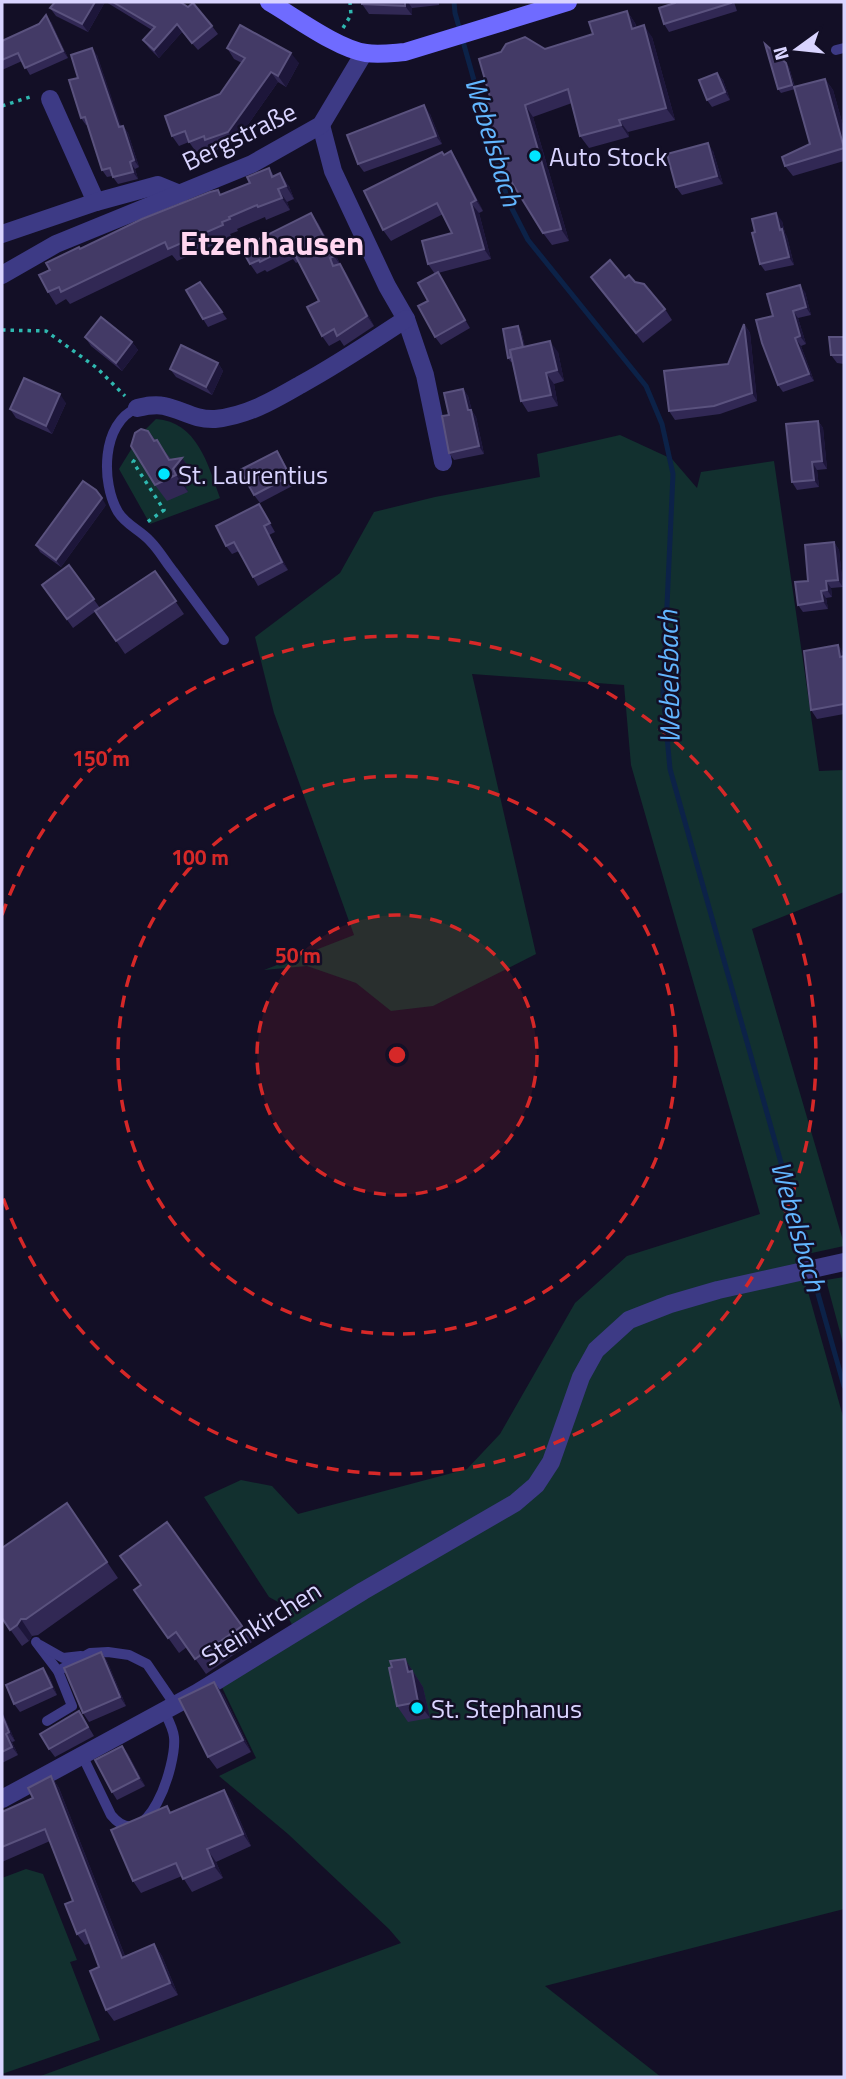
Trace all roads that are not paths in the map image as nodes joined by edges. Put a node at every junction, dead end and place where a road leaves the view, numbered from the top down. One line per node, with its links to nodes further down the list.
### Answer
1 (270, 2): 3 (main road)
2 (560, 3): 3 (main road)
3 (364, 53): 5 (street, Bergstraße)
4 (50, 99): 7 (street)
5 (321, 125): 6 (street, Bergstraße); 10 (street)
6 (180, 194): 7 (street, Bergstraße); 9 (street, Bergstraße)
7 (96, 202): 8 (street, Bergstraße)
8 (2, 234)
9 (2, 275)
10 (406, 319): 11 (street); 12 (street)
11 (137, 408): 13 (lane)
12 (443, 462)
13 (224, 640)
14 (844, 1262): 17 (street, Steinkirchen)
15 (85, 1656): 16 (lane); 16 (lane); 17 (lane)
16 (58, 1671): 18 (lane)
17 (169, 1708): 19 (street, Steinkirchen); 19 (lane)
18 (47, 1721)
19 (82, 1755): 20 (street, Steinkirchen)
20 (2, 1800)

